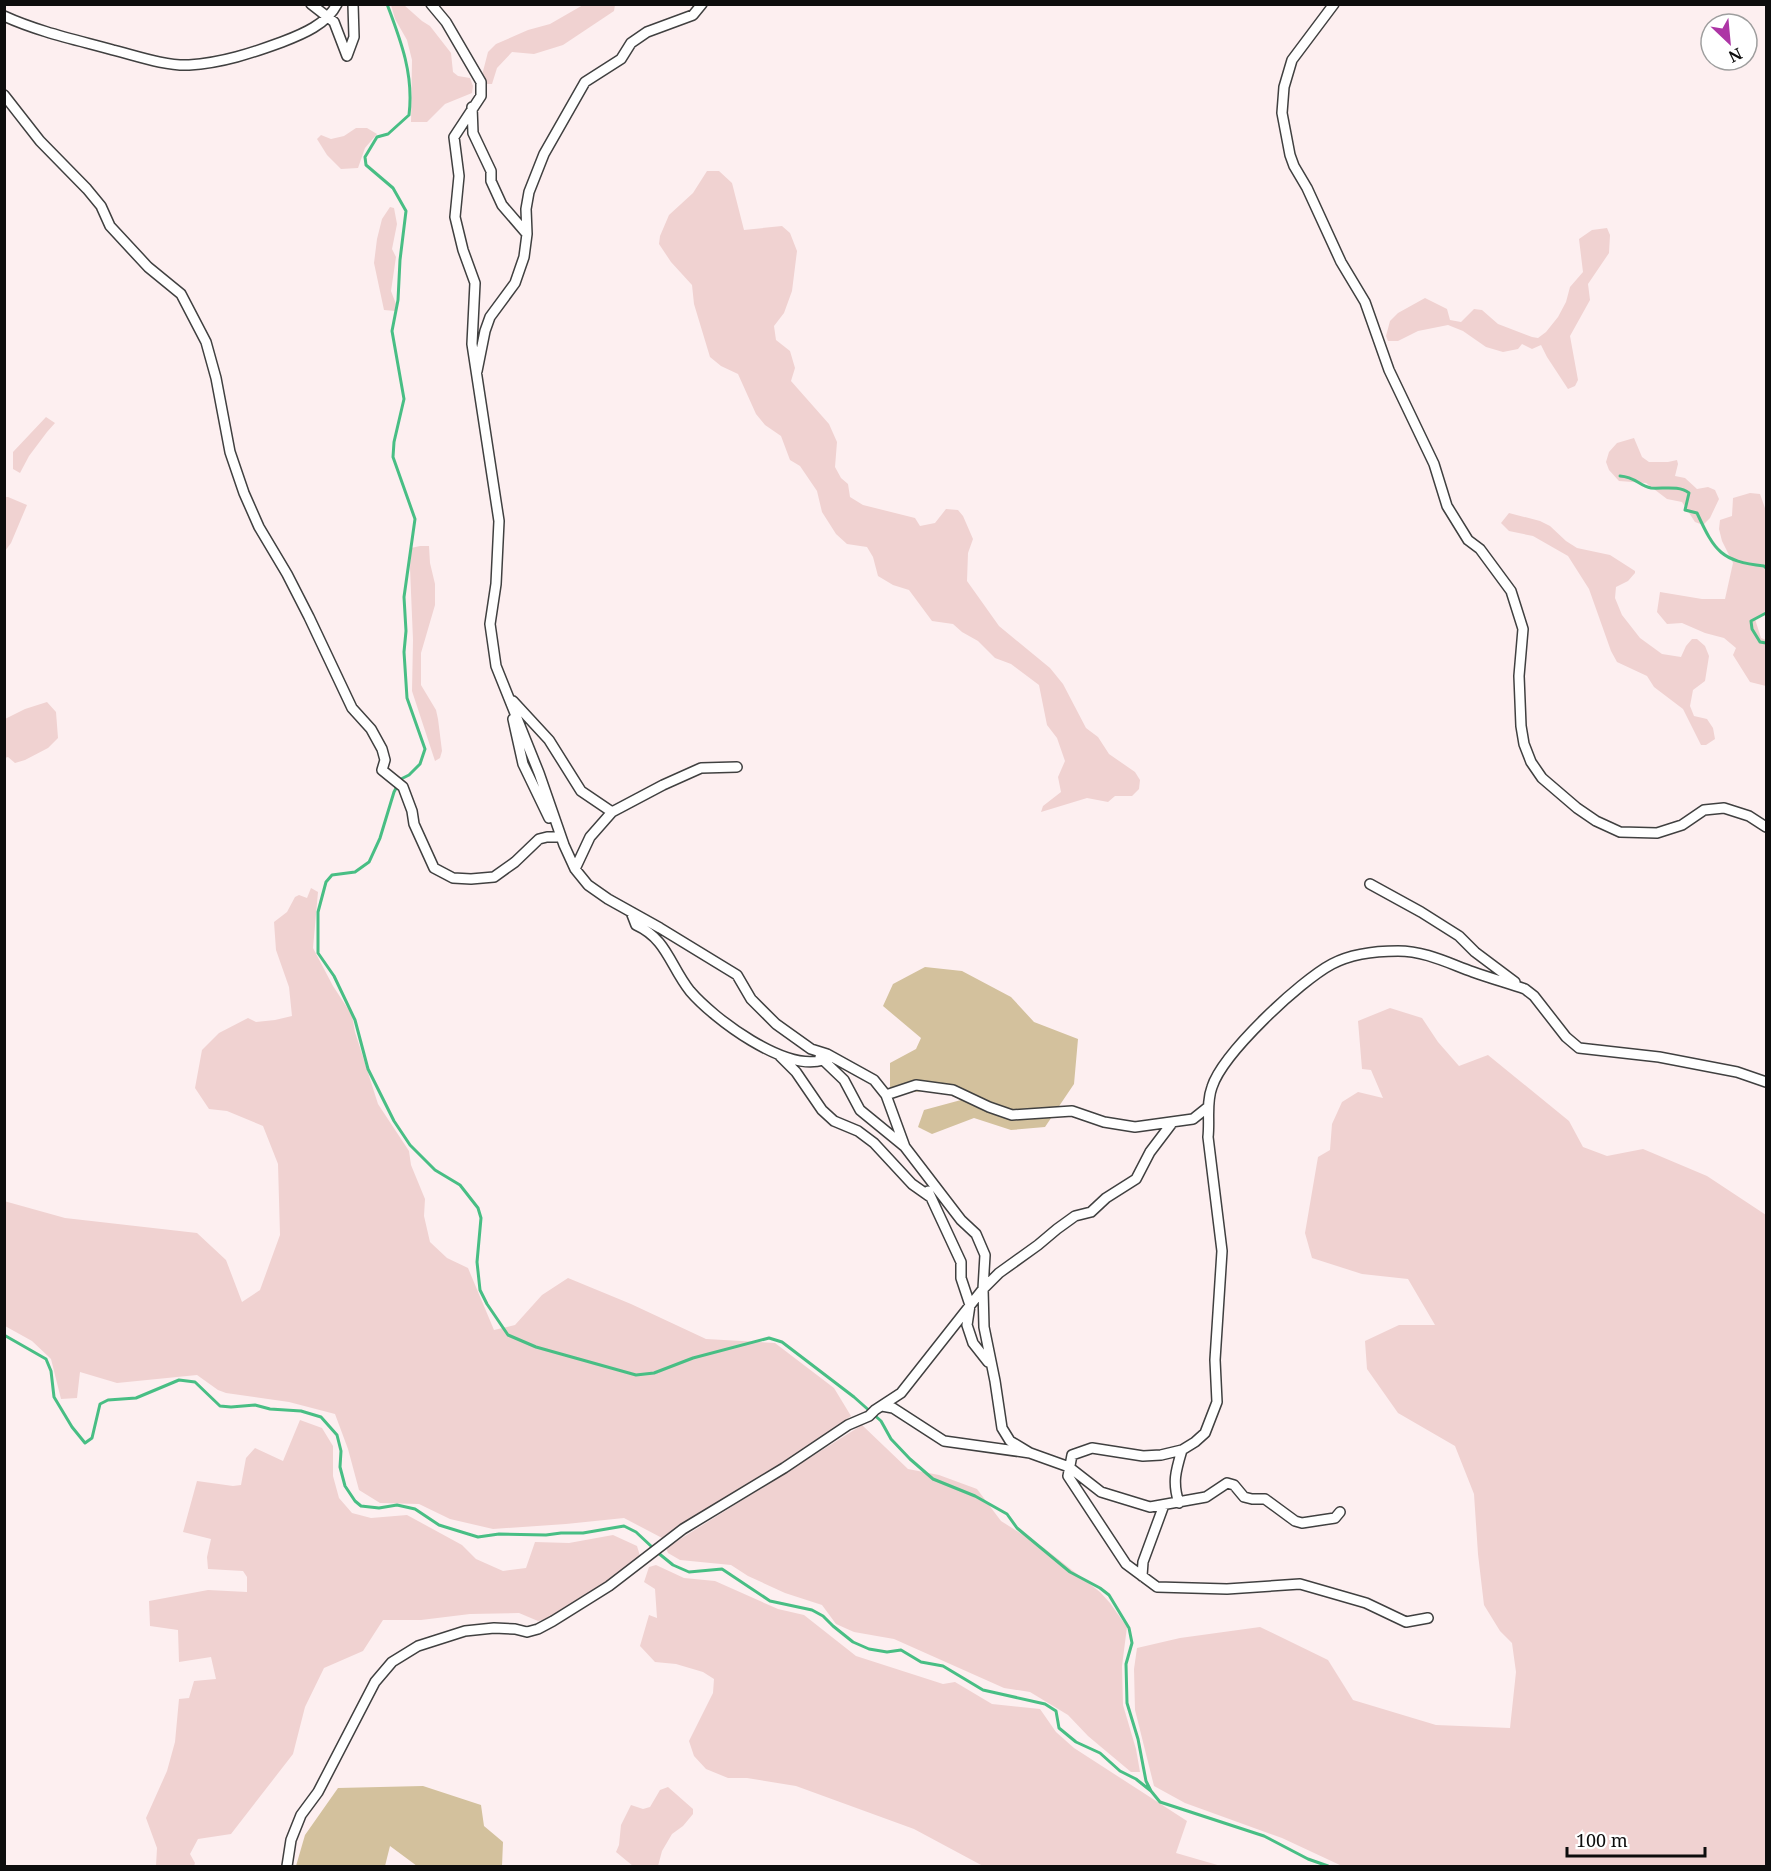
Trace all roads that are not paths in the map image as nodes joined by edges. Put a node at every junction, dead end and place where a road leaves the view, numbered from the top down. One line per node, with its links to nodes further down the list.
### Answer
1 (311, 4): 8 (street)
2 (337, 4): 8 (street)
3 (353, 4): 8 (street)
4 (431, 4): 10 (street)
5 (702, 4): 11 (street)
6 (1334, 4): 16 (street)
7 (4, 16): 8 (street)
8 (329, 17)
9 (4, 95): 17 (street)
10 (472, 107): 11 (street); 12 (street)
11 (527, 234): 12 (street)
12 (476, 375): 13 (street)
13 (510, 700): 15 (street); 17 (street)
14 (737, 767): 15 (street)
15 (612, 812): 18 (street)
16 (1767, 827)
17 (562, 841): 18 (street)
18 (575, 869): 20 (street)
19 (1370, 884): 21 (street)
20 (631, 912): 22 (street); 23 (street)
21 (1524, 989): 25 (street); 27 (street)
22 (811, 1049): 24 (street); 26 (street)
23 (778, 1053): 24 (street); 31 (street)
24 (823, 1060): 29 (street)
25 (1767, 1082)
26 (886, 1095): 28 (street); 29 (street)
27 (1208, 1107): 28 (street); 36 (street)
28 (1172, 1123): 32 (street)
29 (905, 1147): 30 (street)
30 (925, 1174): 31 (street); 32 (street)
31 (928, 1196): 33 (street)
32 (983, 1289): 33 (street); 34 (street)
33 (970, 1305): 34 (street); 35 (street)
34 (991, 1366): 37 (street)
35 (876, 1411): 37 (street); 44 (street)
36 (1182, 1449): 38 (street); 39 (street)
37 (1030, 1453): 38 (street)
38 (1069, 1467): 40 (street); 42 (street)
39 (1179, 1503): 40 (street); 41 (street)
40 (1164, 1505): 42 (street)
41 (1340, 1512)
42 (1142, 1576): 43 (street)
43 (1428, 1618)
44 (287, 1866)

